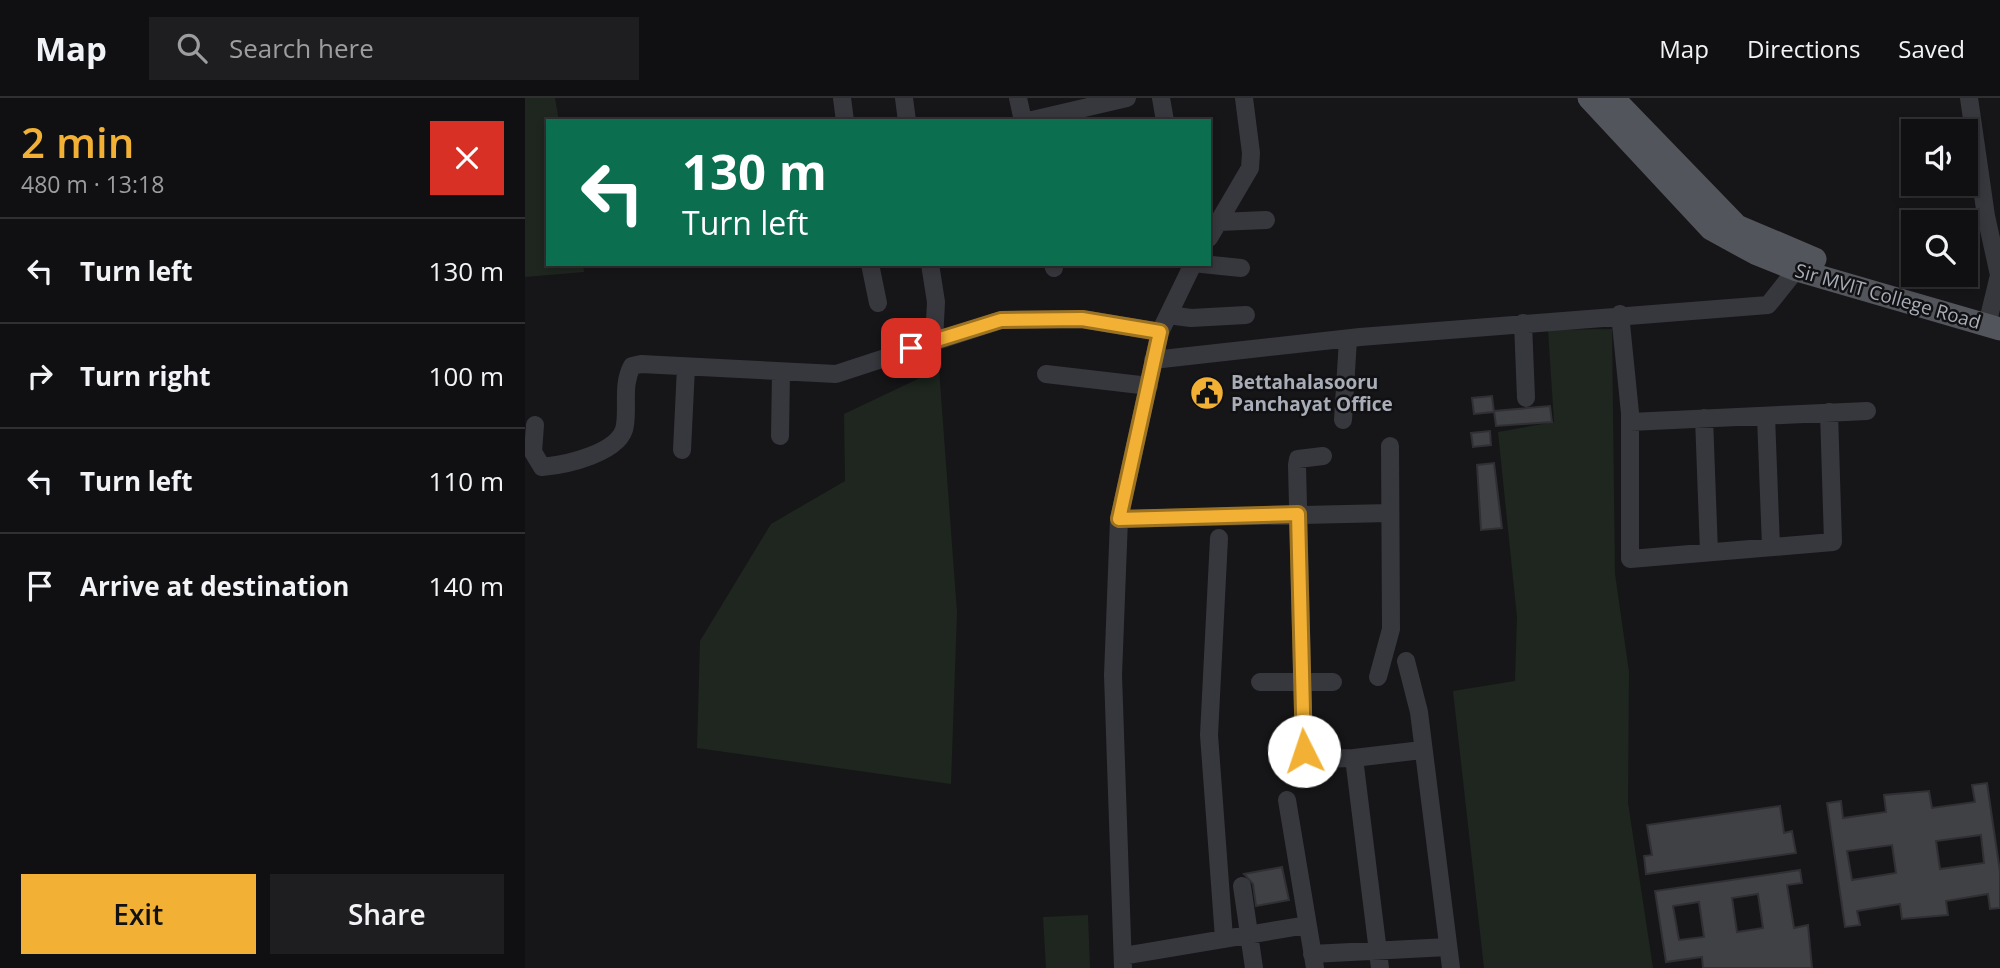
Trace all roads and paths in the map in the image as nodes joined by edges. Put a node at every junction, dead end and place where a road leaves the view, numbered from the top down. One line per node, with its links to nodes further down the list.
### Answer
1 (842, 98): 11 (street)
2 (904, 98): 12 (street)
3 (1018, 98): 13 (street)
4 (1128, 98): 10 (street)
5 (1161, 98): 15 (street)
6 (1244, 98): 17 (street)
7 (1589, 98): 19 (main road, Sir MVIT College Road)
8 (1613, 98): 19 (main road, Sir MVIT College Road)
9 (1969, 98): 29 (street)
10 (1079, 109): 14 (street)
11 (845, 119)
12 (907, 119)
13 (1024, 119)
14 (1034, 119)
15 (1165, 119)
16 (1266, 219): 17 (street)
17 (1219, 222): 18 (street)
18 (1211, 235)
19 (1802, 263): 26 (street); 29 (main road, Sir MVIT College Road)
20 (1211, 265): 24 (street)
21 (870, 266): 25 (street)
22 (930, 266): 33 (street)
23 (1192, 266): 27 (street)
24 (1241, 268)
25 (878, 303)
26 (1620, 314): 30 (street); 45 (street)
27 (1168, 315): 28 (street); 31 (street)
28 (1246, 315)
29 (1994, 319)
30 (1523, 323): 32 (street); 39 (street)
31 (1160, 332): 33 (street); 34 (street)
32 (1347, 339): 34 (street); 44 (street)
33 (934, 341): 36 (street)
34 (1153, 360): 38 (street)
35 (686, 367): 36 (street); 46 (street); 49 (street)
36 (781, 372): 47 (street)
37 (1046, 374): 38 (street)
38 (1149, 386): 53 (street)
39 (1526, 398)
40 (1867, 411): 41 (street)
41 (1829, 412): 42 (street); 55 (street)
42 (1766, 415): 43 (street); 55 (street)
43 (1704, 418): 45 (street); 56 (street)
44 (1343, 420)
45 (1630, 422): 56 (street)
46 (535, 425)
47 (780, 436)
48 (1390, 446): 51 (street)
49 (683, 450)
50 (1323, 456): 52 (street)
51 (1389, 513): 52 (street); 58 (street)
52 (1298, 514): 53 (street); 60 (street)
53 (1119, 519): 72 (street)
54 (1219, 538): 68 (street)
55 (1771, 547): 56 (street)
56 (1709, 552)
57 (1406, 661): 62 (street)
58 (1378, 677)
59 (1260, 682): 60 (street)
60 (1301, 682): 61 (street); 63 (street)
61 (1333, 682)
62 (1422, 750): 63 (street); 69 (street)
63 (1354, 758): 70 (street)
64 (1287, 800): 66 (street)
65 (1242, 886): 67 (street)
66 (1307, 925): 67 (street); 71 (street)
67 (1248, 934): 68 (street); 73 (street)
68 (1224, 938): 72 (street)
69 (1448, 947): 70 (street); 74 (street)
70 (1379, 959): 71 (street)
71 (1314, 961)
72 (1123, 962)
73 (1254, 968)
74 (1451, 968)

